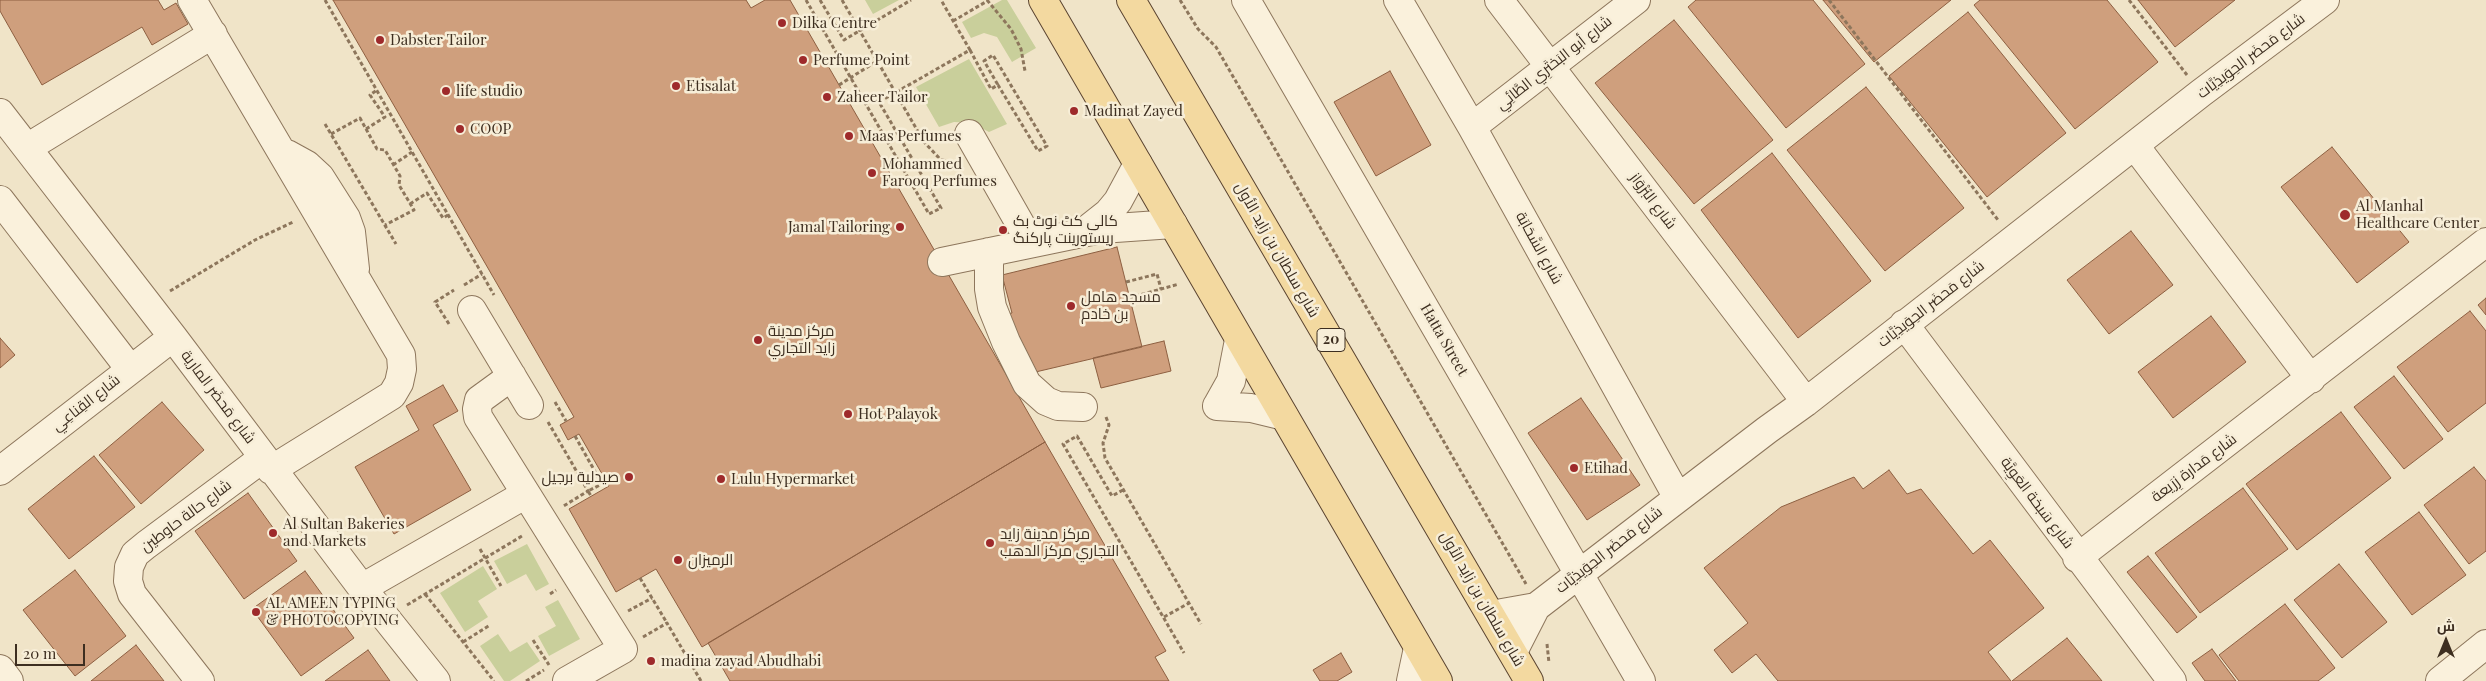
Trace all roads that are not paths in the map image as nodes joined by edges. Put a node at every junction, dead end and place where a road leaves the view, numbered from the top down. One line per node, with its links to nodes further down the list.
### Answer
1 (192, 0): 9 (street, شارع حالة حاوطين)
2 (1043, 0): 17 (main road)
3 (1131, 0): 45 (main road, شارع سلطان بن زايد الأول / 20)
4 (1246, 0): 42 (street, Hatta Street)
5 (1398, 0): 12 (street, شارع السَّحَابَة)
6 (1499, 0): 10 (street, شارع البُرْوَاز)
7 (1636, 0): 10 (street, شارع أبو البَختَرِي الطَّائِي)
8 (2325, 0): 14 (street, شارع مَحضَر الحِوَيذِيَّات)
9 (213, 34): 15 (street); 16 (street, شارع حالة حاوطين)
10 (1550, 66): 12 (street, شارع أبو البَختَرِي الطَّائِي); 34 (street, شارع البُرْوَاز)
11 (0, 113): 15 (street, شارع مَحضَر المارية)
12 (1472, 127): 40 (street, شارع السَّحَابَة)
13 (969, 134): 22 (street)
14 (2135, 146): 27 (street, شارع مَحضَر الحِوَيذِيَّات); 32 (street)
15 (26, 148): 28 (street, شارع مَحضَر المارية)
16 (282, 153): 25 (street, شارع حالة حاوطين); 25 (street)
17 (1138, 164): 19 (main road); 20 (street)
18 (0, 200): 30 (street)
19 (1173, 224): 20 (street); 29 (main road)
20 (1083, 232): 22 (street)
21 (2486, 242): 32 (street, شارع مَدارة زِرَيعة)
22 (1031, 243): 23 (street)
23 (988, 252): 24 (street); 35 (street)
24 (942, 262)
25 (356, 278): 37 (street, شارع حالة حاوطين)
26 (472, 310): 31 (street)
27 (1904, 324): 34 (street, شارع مَحضَر الحِوَيذِيَّات); 41 (street, شارع سَبخة العَوِيَّة)
28 (173, 337): 30 (street, شارع القِناعِي); 37 (street, شارع مَحضَر المارية)
29 (1239, 340): 36 (main road); 36 (street)
30 (130, 369): 38 (street, شارع القِناعِي)
31 (512, 376): 33 (street); 39 (street)
32 (2311, 379): 41 (street, شارع مَدارة زِرَيعة)
33 (540, 400)
34 (1806, 402): 40 (street, شارع مَحضَر الحِوَيذِيَّات)
35 (1083, 407)
36 (1284, 416): 47 (main road)
37 (267, 464): 43 (street, شارع مَحضَر المارية); 53 (street, شارع حالة حاوطين)
38 (0, 471)
39 (526, 494): 43 (street); 50 (street)
40 (1678, 498): 42 (street, شارع مَحضَر الحِوَيذِيَّات)
41 (2077, 558): 58 (street, شارع سَبخة العَوِيَّة)
42 (1579, 574): 44 (street, شارع مَحضَر الحِوَيذِيَّات); 57 (street, Hatta Street)
43 (362, 588): 54 (street, شارع مَحضَر المارية)
44 (1532, 597): 45 (street, شارع مَحضَر الحِوَيذِيَّات); 48 (street, شارع مَحضَر الحِوَيذِيَّات)
45 (1491, 615): 48 (main road, شارع سلطان بن زايد الأول / 20)
46 (2486, 644): 59 (street)
47 (1418, 648): 55 (street); 56 (main road)
48 (1514, 652): 51 (main road, شارع سلطان بن زايد الأول / 20)
49 (0, 669): 52 (street)
50 (558, 674)
51 (1540, 674)
52 (9, 681)
53 (200, 681)
54 (436, 681)
55 (1411, 681)
56 (1438, 681)
57 (1641, 681)
58 (2172, 681)
59 (2440, 681)

